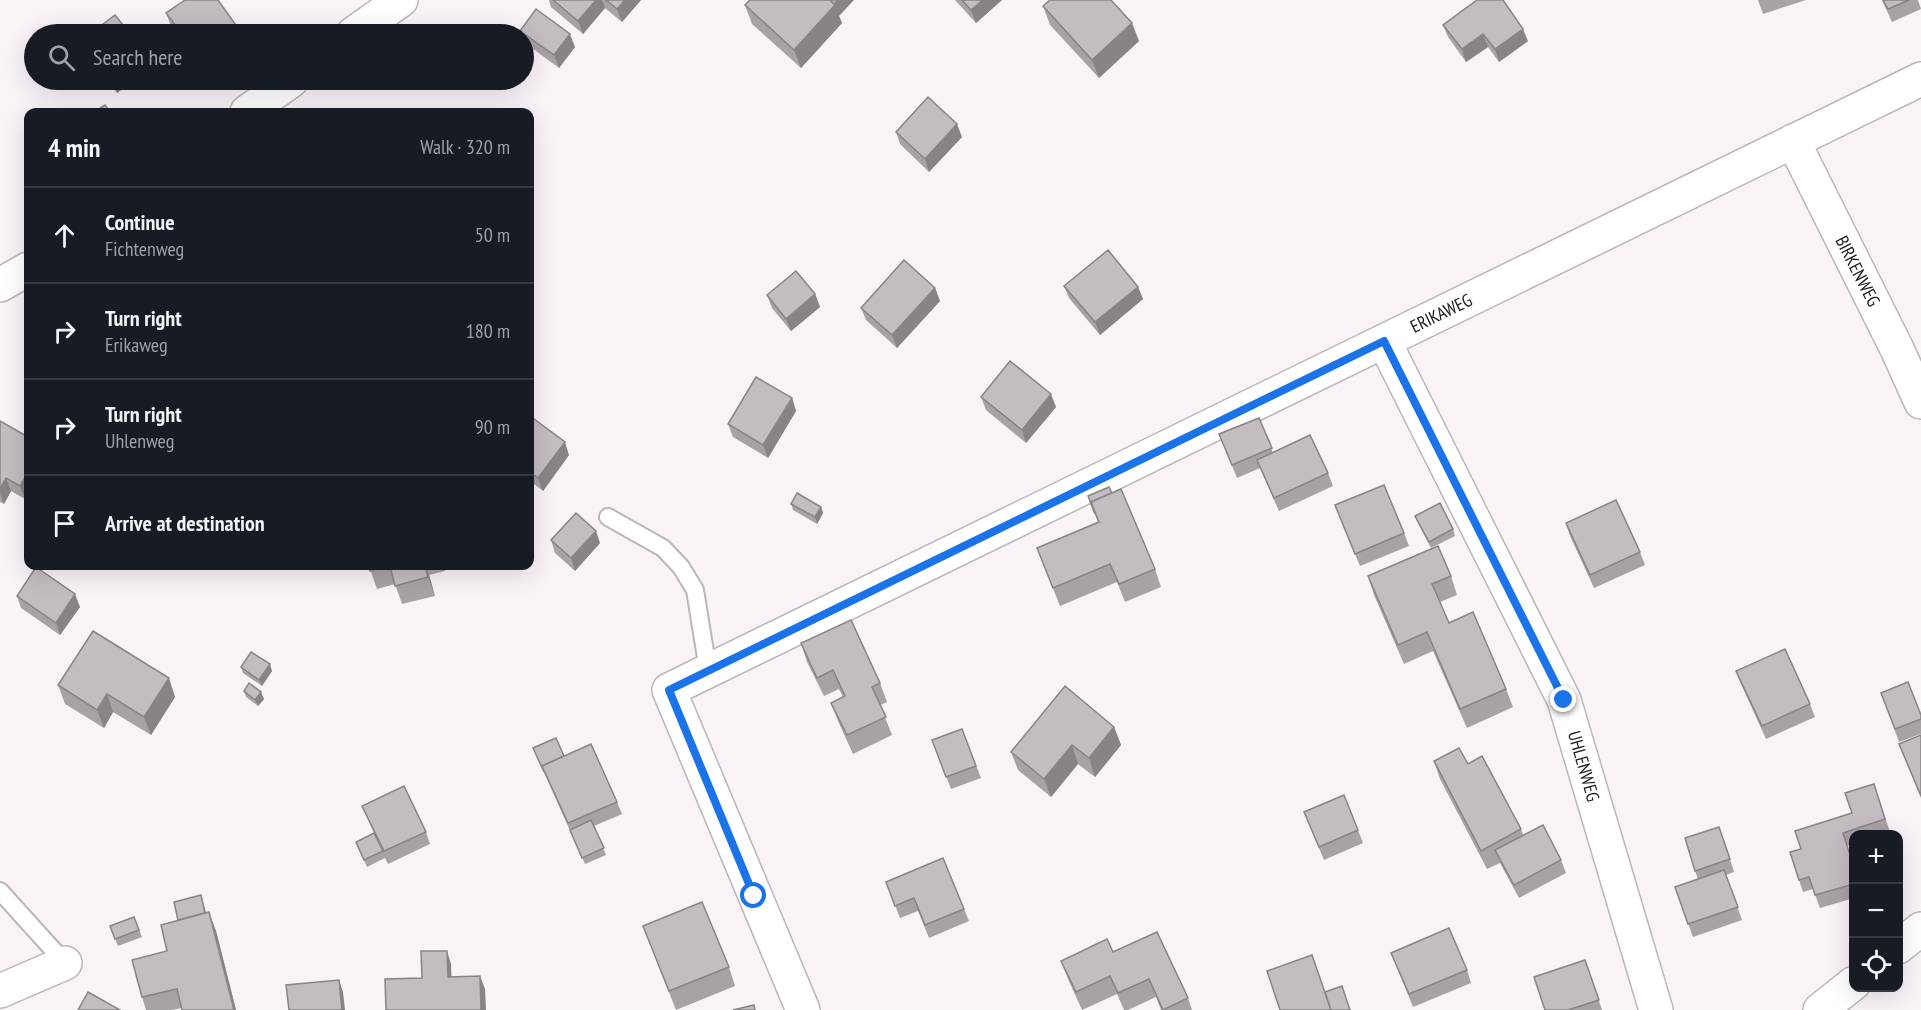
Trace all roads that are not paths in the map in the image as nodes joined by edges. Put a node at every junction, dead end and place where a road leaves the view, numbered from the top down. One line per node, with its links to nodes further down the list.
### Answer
1 (401, 0): 2 (street)
2 (367, 24)
3 (1921, 79): 6 (street, ERIKAWEG)
4 (278, 90): 5 (street)
5 (254, 108)
6 (1793, 141): 9 (street, ERIKAWEG); 10 (street, BIRKENWEG)
7 (24, 271): 8 (street)
8 (0, 285)
9 (1384, 341): 12 (street, ERIKAWEG); 20 (street, UHLENWEG)
10 (1921, 402)
11 (608, 517): 12 (lane)
12 (708, 670): 19 (street, ERIKAWEG)
13 (0, 891): 16 (lane)
14 (1921, 929): 15 (street)
15 (1903, 944)
16 (65, 963): 18 (street)
17 (1849, 987): 21 (street)
18 (0, 992)
19 (803, 1010)
20 (1656, 1010)
21 (1820, 1010)

